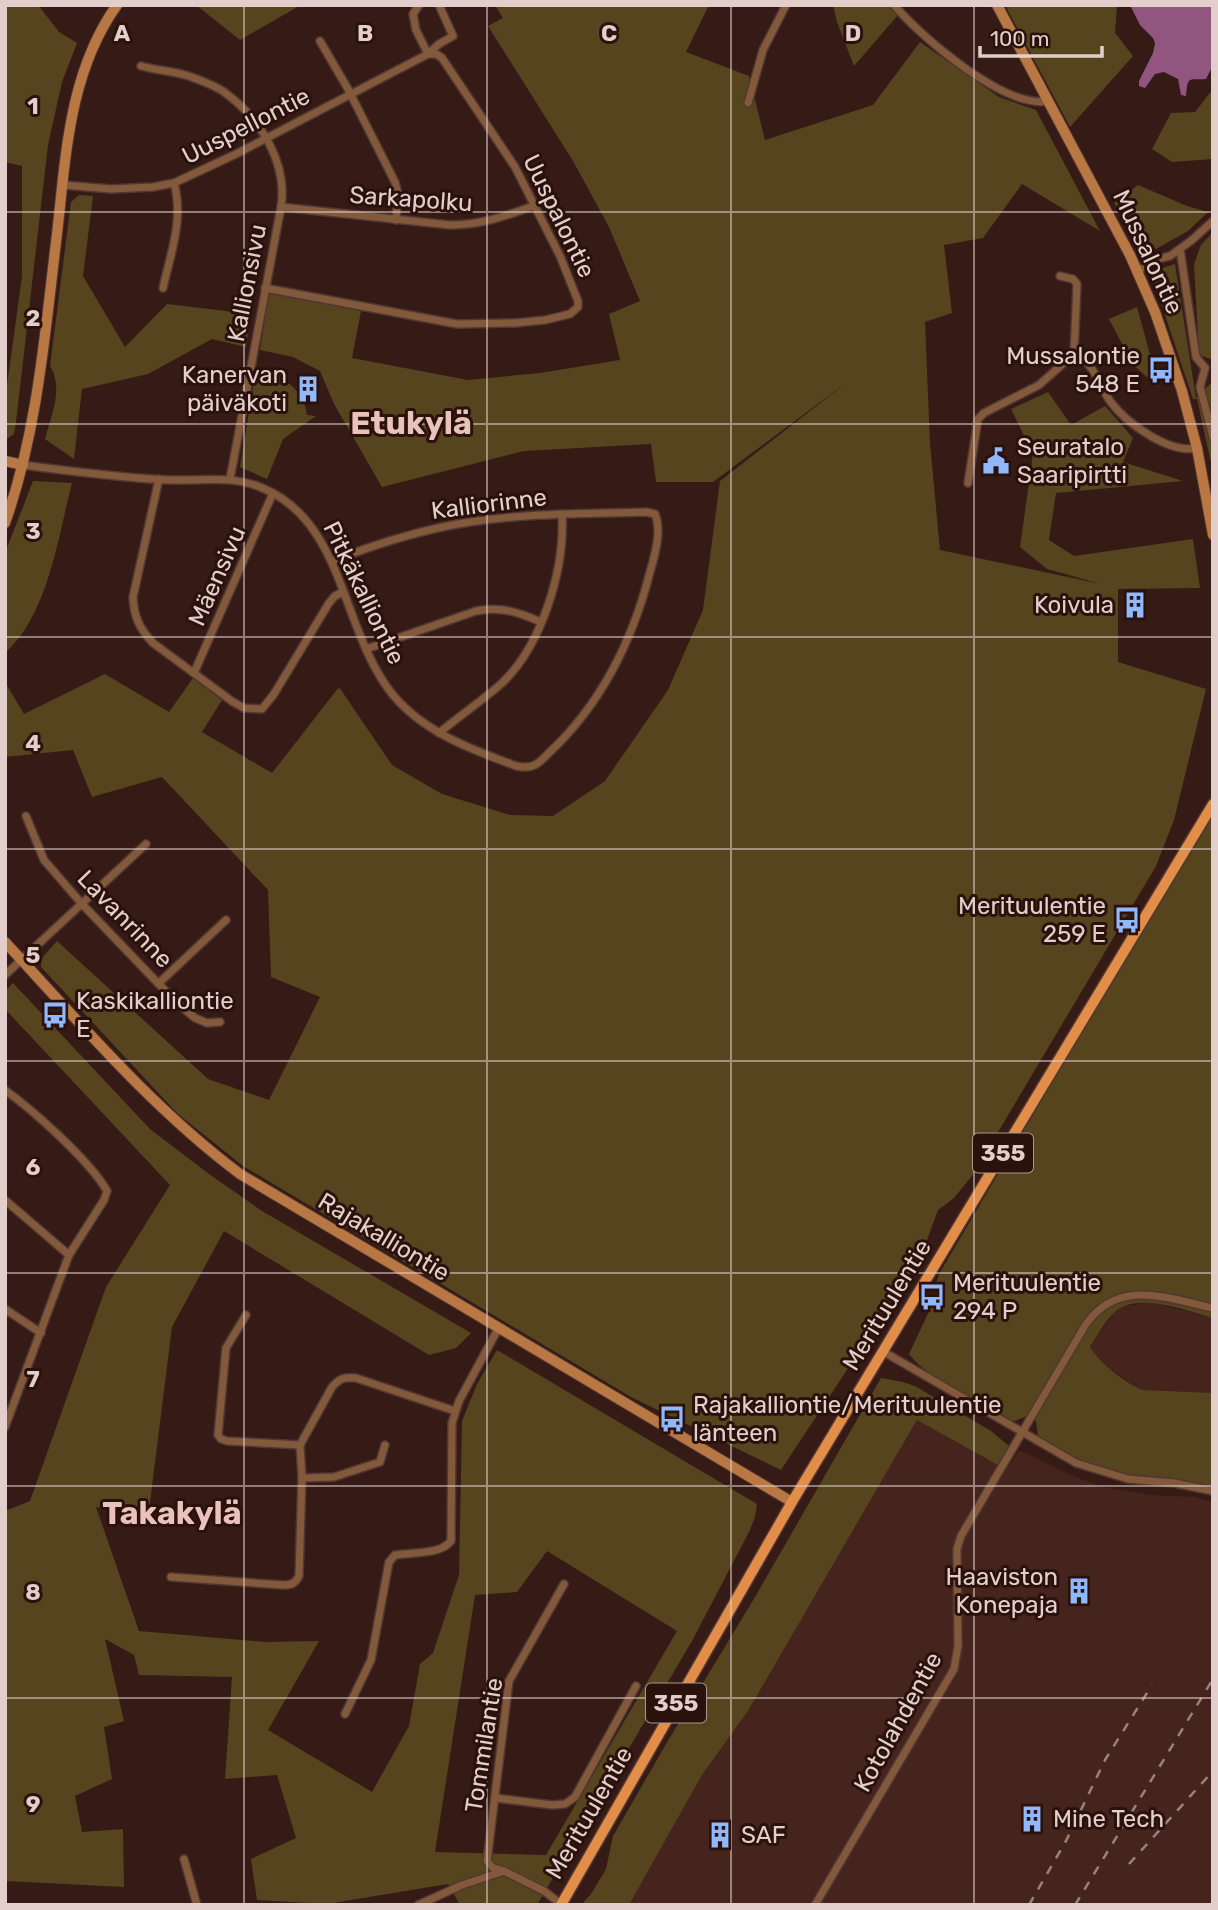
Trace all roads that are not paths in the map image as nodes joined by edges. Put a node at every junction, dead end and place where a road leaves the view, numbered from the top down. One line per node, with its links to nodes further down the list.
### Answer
1 (117, 5): 15 (street)
2 (419, 5): 8 (street, Uuspalontie)
3 (439, 5): 8 (street, Uuspellontie)
4 (786, 5): 12 (street)
5 (894, 5): 11 (street)
6 (997, 5): 11 (street, Mussalontie)
7 (320, 41): 10 (street)
8 (432, 54): 10 (street, Uuspellontie); 16 (street, Uuspalontie)
9 (141, 66): 13 (street, Kallionsivu)
10 (351, 94): 13 (street, Uuspellontie); 18 (street)
11 (1048, 101): 21 (street, Mussalontie)
12 (748, 103)
13 (265, 139): 14 (street, Uuspellontie); 17 (street, Kallionsivu)
14 (174, 183): 15 (street, Uuspellontie); 23 (street)
15 (63, 185): 30 (street)
16 (536, 205): 18 (street, Sarkapolku); 24 (street, Uuspalontie)
17 (281, 207): 18 (street, Sarkapolku); 24 (street, Kallionsivu)
18 (396, 220)
19 (1213, 221): 20 (street)
20 (1180, 248): 21 (street); 26 (street)
21 (1138, 272): 28 (street, Mussalontie)
22 (1060, 276): 25 (street)
23 (163, 288)
24 (265, 288): 32 (street, Kallionsivu)
25 (1074, 354): 28 (street); 33 (street)
26 (1209, 367): 27 (street)
27 (1213, 437)
28 (1197, 448): 38 (street, Mussalontie)
29 (5, 461): 30 (street)
30 (23, 465): 31 (street, Pitkäkalliontie); 37 (street)
31 (159, 479): 32 (street, Pitkäkalliontie); 43 (street)
32 (230, 479): 34 (street, Pitkäkalliontie)
33 (968, 483)
34 (273, 493): 39 (street, Pitkäkalliontie); 43 (street, Mäensivu)
35 (655, 514): 36 (street, Kalliorinne); 44 (street, Pitkäkalliontie)
36 (562, 515): 39 (street, Kalliorinne); 41 (street)
37 (5, 523)
38 (1213, 536)
39 (331, 561): 40 (street, Pitkäkalliontie)
40 (343, 592): 42 (street, Pitkäkalliontie); 43 (street)
41 (541, 622): 42 (street); 44 (street)
42 (366, 649): 44 (street, Pitkäkalliontie)
43 (194, 673)
44 (439, 733)
45 (1213, 804): 63 (main road, Merituulentie / 355)
46 (26, 816): 48 (street, Lavanrinne)
47 (146, 844): 48 (street)
48 (82, 904): 51 (street); 53 (street, Lavanrinne)
49 (226, 920): 53 (street)
50 (5, 942): 51 (street, Rajakalliontie)
51 (21, 960): 52 (street); 61 (street, Rajakalliontie)
52 (5, 975)
53 (159, 983): 54 (street, Lavanrinne)
54 (220, 1022)
55 (5, 1090): 57 (street)
56 (5, 1200): 57 (street)
57 (69, 1255): 62 (street)
58 (1213, 1308): 67 (street, Kotolahdentie)
59 (5, 1310): 62 (street)
60 (246, 1315): 68 (street)
61 (498, 1329): 65 (street); 72 (street, Rajakalliontie)
62 (41, 1332): 64 (street)
63 (884, 1352): 67 (street); 72 (main road, Merituulentie / 355)
64 (9, 1409): 66 (street)
65 (455, 1411): 68 (street); 76 (street)
66 (5, 1427)
67 (1023, 1433): 71 (street); 83 (street, Kotolahdentie)
68 (300, 1445): 70 (street)
69 (385, 1445): 70 (street)
70 (302, 1478): 73 (street)
71 (1213, 1491)
72 (792, 1502): 80 (main road, Merituulentie / 355)
73 (171, 1577)
74 (564, 1584): 77 (street, Tommilantie)
75 (636, 1686): 77 (street)
76 (345, 1714)
77 (495, 1798): 79 (street, Tommilantie)
78 (184, 1859): 81 (street)
79 (504, 1871): 80 (street); 82 (street)
80 (561, 1904)
81 (197, 1905)
82 (418, 1905)
83 (815, 1905)

